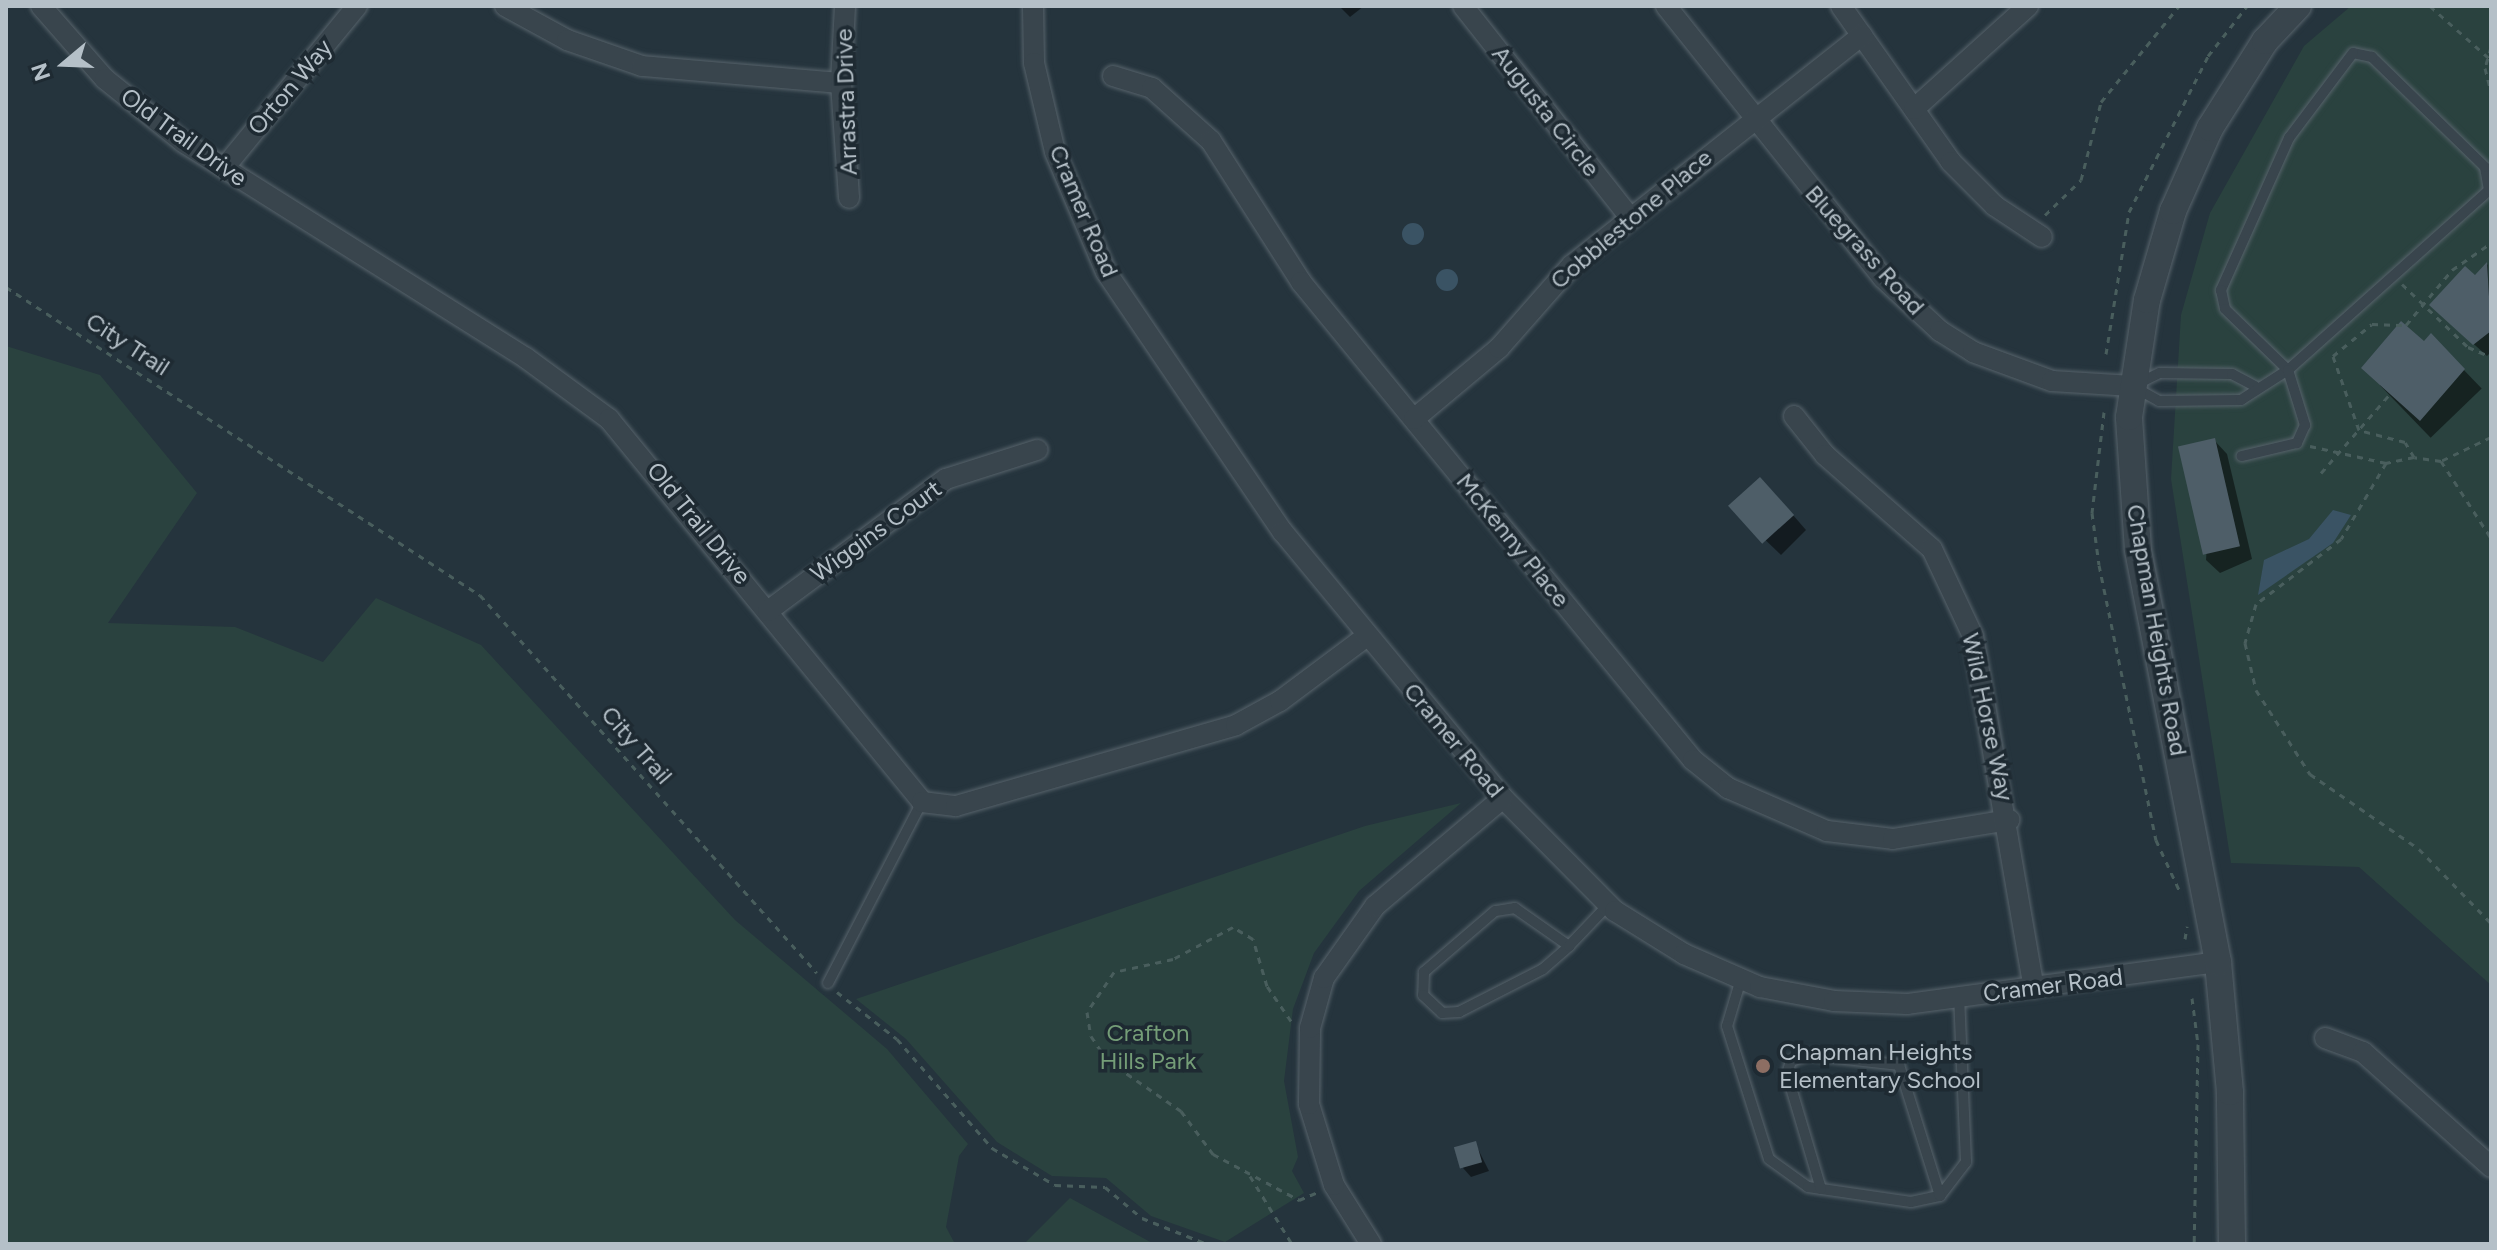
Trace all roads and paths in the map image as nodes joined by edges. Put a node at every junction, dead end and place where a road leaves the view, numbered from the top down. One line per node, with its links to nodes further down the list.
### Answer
1 (41, 6): 22 (street, Old Trail Drive)
2 (357, 6): 22 (street, Orton Way)
3 (505, 6): 18 (street)
4 (845, 6): 18 (street, Arrastra Drive)
5 (1033, 6): 51 (street, Cramer Road)
6 (1463, 6): 24 (street, Augusta Circle)
7 (1666, 6): 21 (street, Bluegrass Road)
8 (1841, 6): 14 (street)
9 (2028, 6): 20 (street)
10 (2179, 6): 25 (path)
11 (2247, 6): 30 (path)
12 (2298, 6): 33 (street, Chapman Heights Road)
13 (2430, 6): 16 (path)
14 (1862, 35): 20 (street); 21 (street, Cobblestone Place)
15 (2491, 47): 16 (path)
16 (2489, 58): 19 (path)
17 (1113, 76): 38 (street, McKenny Place)
18 (841, 83): 23 (street, Arrastra Drive)
19 (2491, 92)
20 (1914, 109): 25 (street)
21 (1754, 120): 24 (street, Cobblestone Place); 33 (street, Bluegrass Road)
22 (224, 168): 50 (street, Old Trail Drive)
23 (849, 198)
24 (1629, 216): 38 (street, Cobblestone Place)
25 (2042, 237)
26 (2491, 243): 29 (path)
27 (2393, 275): 29 (path); 32 (lane); 32 (lane)
28 (6, 287): 63 (path, City Trail)
29 (2423, 303): 31 (path); 39 (path)
30 (2106, 354)
31 (2491, 357)
32 (2288, 370): 34 (lane); 40 (lane)
33 (2132, 386): 34 (lane); 34 (lane); 61 (street, Chapman Heights Road)
34 (2255, 386)
35 (2390, 394): 39 (path)
36 (2104, 412): 55 (path)
37 (1794, 416): 54 (street, Wild Horse Way)
38 (1414, 419): 54 (street, McKenny Place)
39 (2359, 430): 44 (path); 45 (path)
40 (2304, 435): 43 (lane); 44 (path)
41 (2491, 437): 46 (path)
42 (1037, 450): 50 (street, Wiggins Court)
43 (2242, 456)
44 (2336, 457): 47 (path); 48 (path)
45 (2414, 457): 46 (path); 47 (path)
46 (2441, 461): 49 (path)
47 (2386, 463): 58 (path)
48 (2321, 473)
49 (2491, 538)
50 (768, 611): 53 (street, Old Trail Drive)
51 (1367, 636): 52 (street, Cramer Road); 53 (street)
52 (1503, 798): 56 (street, Cramer Road); 67 (street)
53 (922, 802): 63 (lane)
54 (2009, 820): 64 (street, Wild Horse Way)
55 (2183, 896)
56 (1608, 905): 60 (lane); 62 (street, Cramer Road)
57 (2188, 921): 59 (path)
58 (2491, 923)
59 (2185, 939)
60 (1569, 946): 60 (lane)
61 (2218, 962): 64 (street, Cramer Road); 78 (street, Chapman Heights Road)
62 (1741, 979): 65 (street, Cramer Road); 72 (lane)
63 (828, 983): 74 (path, City Trail)
64 (2034, 988): 65 (street, Cramer Road)
65 (1959, 997): 73 (lane)
66 (2192, 998): 77 (path)
67 (1310, 1028): 70 (path); 71 (street)
68 (2325, 1038): 69 (street)
69 (2491, 1167)
70 (1250, 1176): 71 (path); 75 (path)
71 (1334, 1185): 76 (street)
72 (1821, 1189): 73 (lane); 73 (lane)
73 (1940, 1196)
74 (1207, 1244)
75 (1292, 1244)
76 (1371, 1244)
77 (2194, 1244)
78 (2232, 1244)

